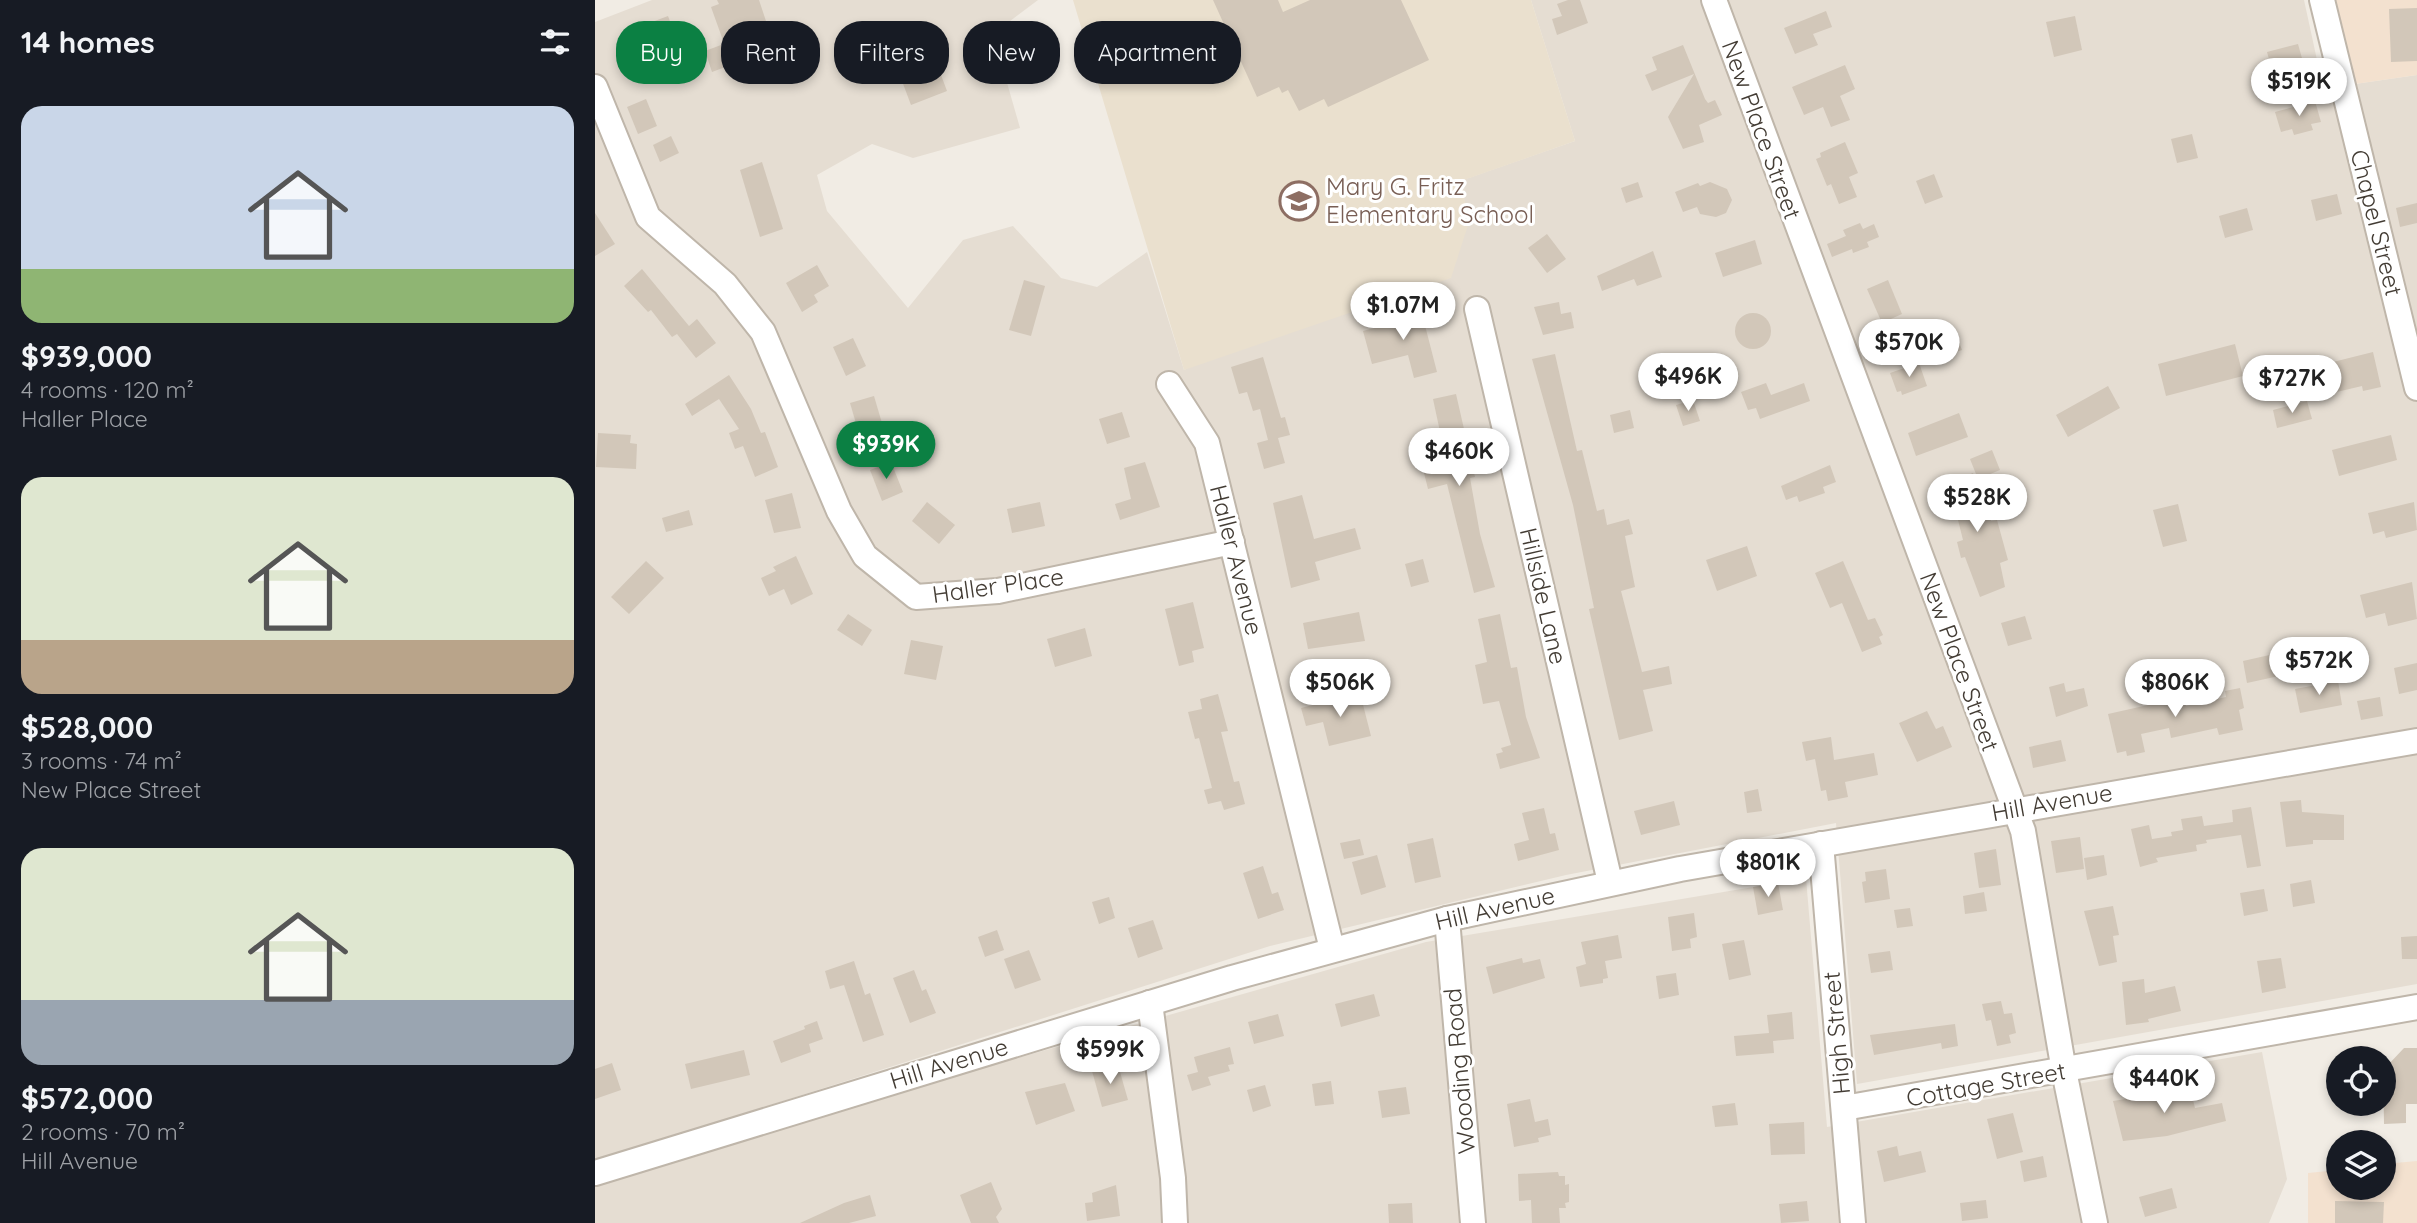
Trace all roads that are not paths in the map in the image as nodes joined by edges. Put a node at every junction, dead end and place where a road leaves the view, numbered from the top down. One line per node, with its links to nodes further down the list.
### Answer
1 (1714, 0): 9 (street, New Place Street)
2 (2322, 0): 5 (street, Chapel Street)
3 (595, 87): 7 (street, Haller Place)
4 (1477, 309): 11 (street, Hillside Lane)
5 (2415, 372)
6 (1169, 384): 7 (street, Haller Avenue)
7 (1232, 542): 13 (street, Haller Avenue)
8 (2417, 741): 9 (street, Hill Avenue)
9 (2016, 809): 10 (street, Hill Avenue); 16 (street, New Place Street)
10 (1821, 844): 11 (street, Hill Avenue); 17 (street, High Street)
11 (1610, 882): 12 (street, Hill Avenue)
12 (1447, 919): 13 (street, Hill Avenue); 20 (street, Wooding Road)
13 (1332, 949): 14 (street, Hill Avenue)
14 (1150, 1003): 18 (street, Hill Avenue); 19 (street)
15 (2417, 1007): 16 (street, Cottage Street)
16 (2064, 1072): 17 (street, Cottage Street); 22 (street, New Place Street)
17 (1844, 1108): 21 (street, High Street)
18 (595, 1173)
19 (1175, 1223)
20 (1473, 1223)
21 (1853, 1223)
22 (2095, 1223)

